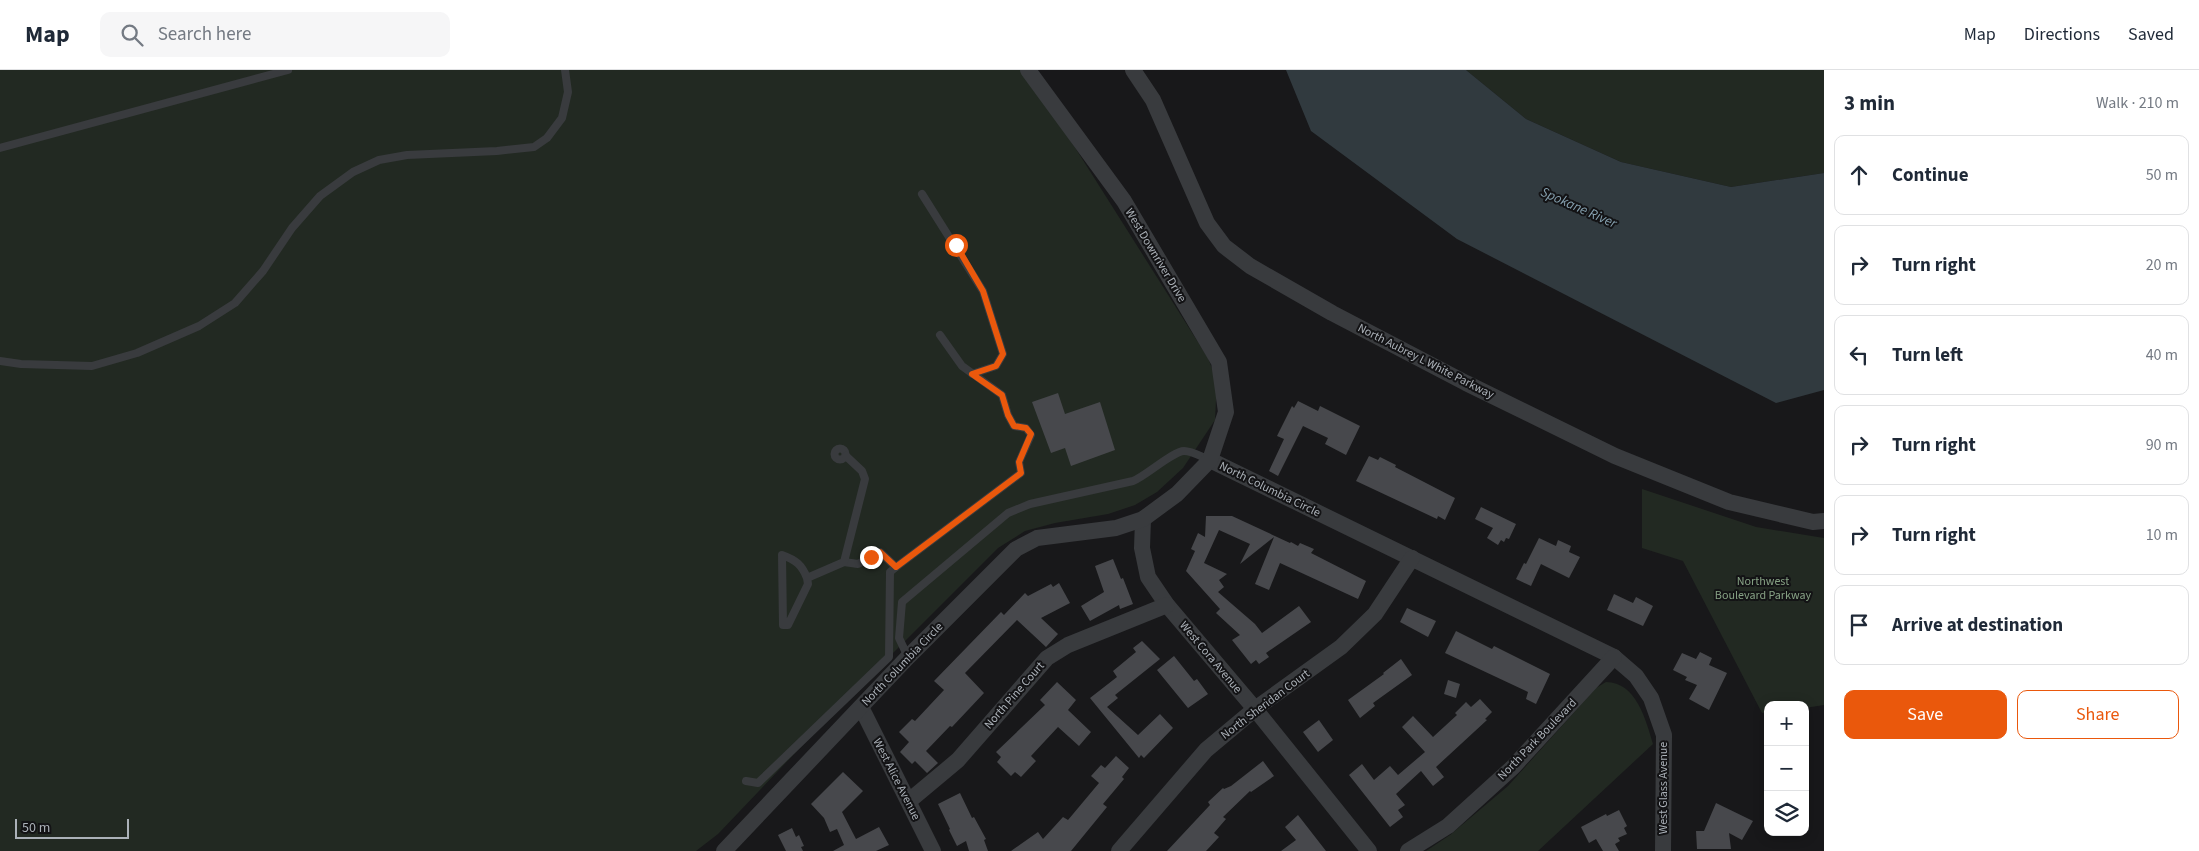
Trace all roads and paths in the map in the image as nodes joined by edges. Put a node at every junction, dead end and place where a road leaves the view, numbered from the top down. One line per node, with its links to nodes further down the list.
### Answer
1 (288, 70): 5 (lane)
2 (564, 70): 8 (lane)
3 (1028, 70): 11 (street, West Downriver Drive)
4 (1133, 70): 13 (street, North Aubrey L White Parkway)
5 (0, 148)
6 (922, 194): 9 (lane)
7 (940, 335): 9 (lane)
8 (0, 360)
9 (972, 374): 16 (lane)
10 (846, 456): 15 (lane)
11 (1210, 460): 12 (street, North Columbia Circle); 14 (street, North Columbia Circle); 19 (lane)
12 (1143, 520): 18 (street, West Cora Avenue); 19 (street, North Columbia Circle)
13 (1824, 521)
14 (1412, 558): 20 (street, North Columbia Circle); 23 (street, North Sheridan Court)
15 (844, 562): 16 (lane); 17 (lane)
16 (896, 567): 24 (lane)
17 (808, 578): 17 (lane)
18 (1167, 606): 23 (street, West Cora Avenue); 25 (street, North Pine Court)
19 (908, 657): 22 (street, North Columbia Circle)
20 (1614, 657): 21 (street, North Columbia Circle); 30 (street, North Park Boulevard)
21 (1651, 698): 31 (street, West Glass Avenue)
22 (860, 707): 25 (street, West Alice Avenue); 26 (street, North Columbia Circle)
23 (1255, 709): 28 (street, North Sheridan Court); 29 (street, West Cora Avenue)
24 (746, 780)
25 (908, 801): 27 (street, West Alice Avenue)
26 (724, 851)
27 (933, 851)
28 (1119, 851)
29 (1369, 851)
30 (1408, 851)
31 (1663, 851)

